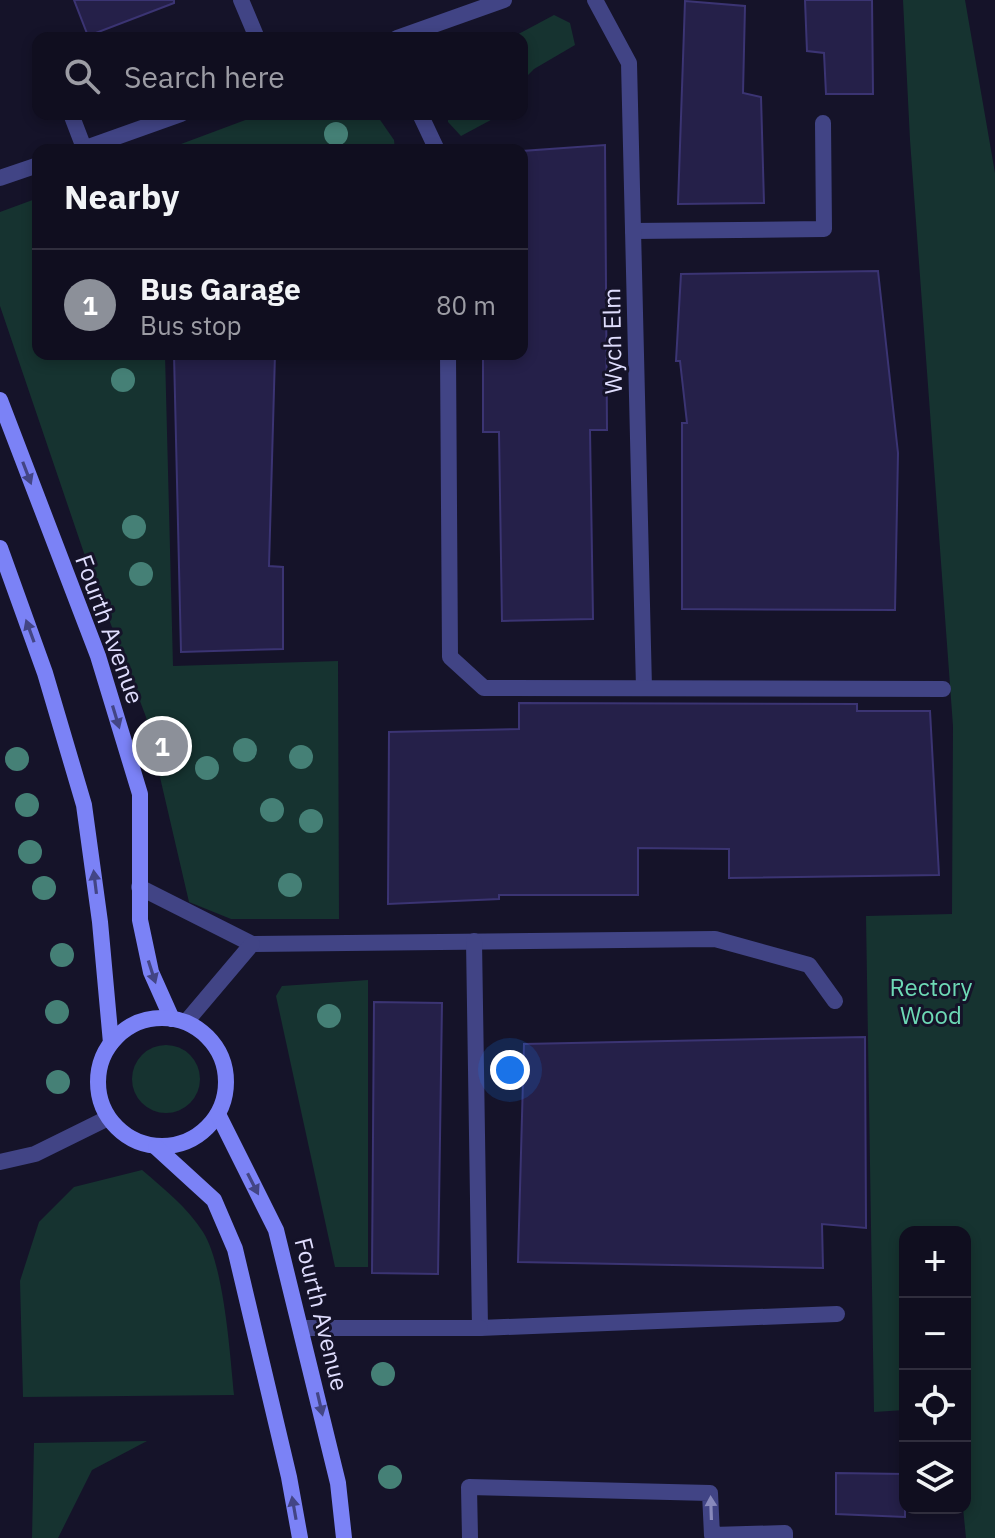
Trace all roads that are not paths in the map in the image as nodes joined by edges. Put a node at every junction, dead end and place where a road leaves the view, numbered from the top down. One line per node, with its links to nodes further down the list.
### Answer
1 (241, 0): 4 (street)
2 (504, 0): 5 (street)
3 (595, 0): 15 (street, Wych Elm)
4 (254, 32)
5 (414, 32)
6 (73, 120): 10 (street)
7 (164, 120): 11 (street)
8 (423, 120): 12 (street)
9 (823, 123): 15 (street)
10 (80, 144)
11 (96, 144)
12 (434, 144)
13 (32, 167): 14 (street)
14 (0, 178)
15 (633, 231): 19 (street, Wych Elm)
16 (448, 360): 19 (street)
17 (0, 400): 21 (street, Fourth Avenue, one-way to 21)
18 (0, 548): 26 (street, one-way to 18)
19 (644, 688): 20 (street)
20 (943, 689)
21 (139, 887): 23 (street); 25 (street, Fourth Avenue, one-way to 25)
22 (474, 941): 23 (street); 24 (street); 33 (street)
23 (252, 944): 25 (street)
24 (835, 1001)
25 (179, 1021): 26 (street); 27 (street)
26 (111, 1043): 28 (street)
27 (218, 1114): 29 (street); 32 (street, Fourth Avenue, one-way to 32)
28 (108, 1118): 29 (street); 30 (street)
29 (156, 1147): 34 (street, one-way to 29)
30 (0, 1162)
31 (837, 1314): 33 (street)
32 (302, 1328): 33 (street); 35 (street, Fourth Avenue, one-way to 35)
33 (480, 1328)
34 (300, 1538)
35 (344, 1538)
36 (470, 1538): 37 (street, one-way to 36)
37 (785, 1538)

